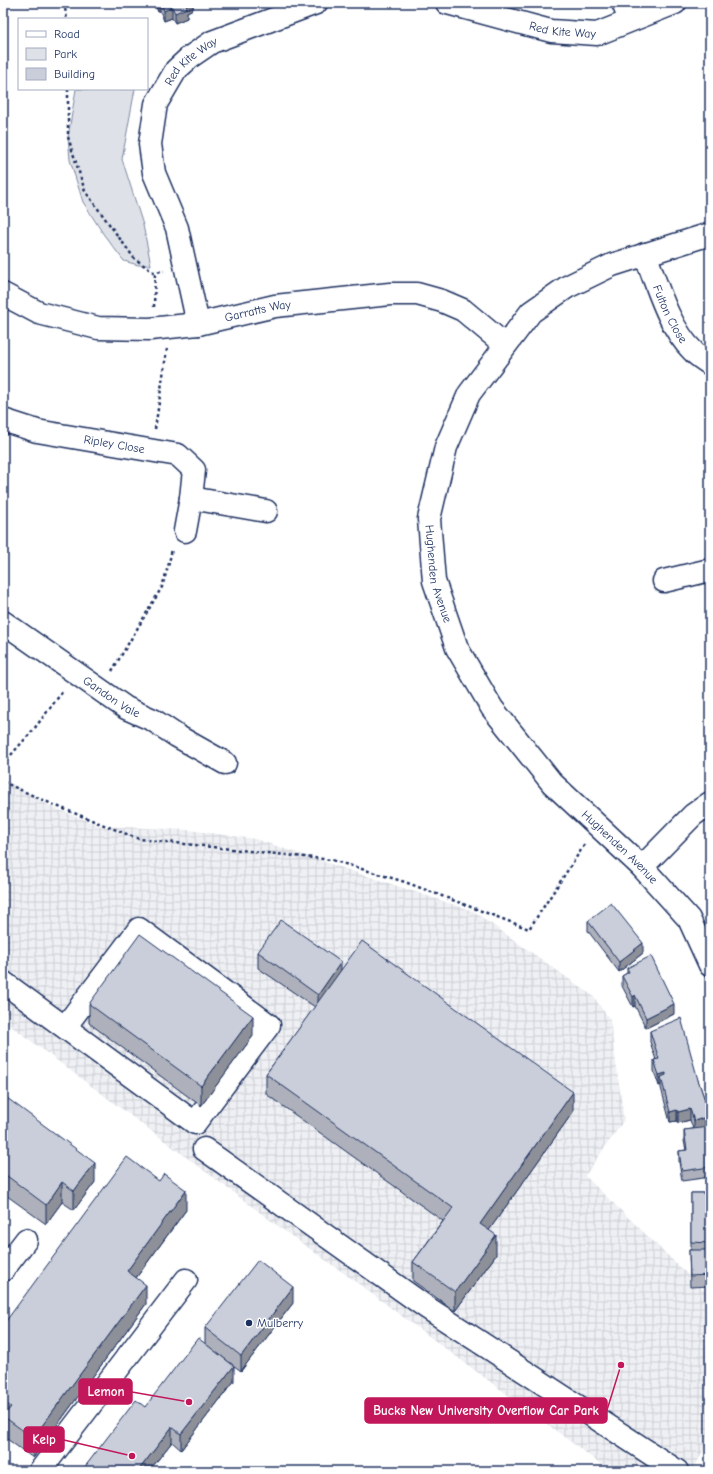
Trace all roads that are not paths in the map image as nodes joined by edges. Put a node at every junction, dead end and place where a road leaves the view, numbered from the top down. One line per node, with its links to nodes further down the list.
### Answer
1 (316, 3): 8 (street, Red Kite Way)
2 (447, 3): 4 (street, Red Kite Way)
3 (675, 3): 4 (street, Red Kite Way)
4 (626, 12)
5 (710, 234): 6 (street, Hughenden Avenue)
6 (645, 254): 9 (street, Hughenden Avenue); 10 (street, Fulton Close)
7 (3, 294): 8 (street, Garratts Way)
8 (198, 324): 9 (street, Garratts Way)
9 (505, 345): 20 (street, Hughenden Avenue)
10 (710, 364)
11 (3, 420): 12 (street, Ripley Close)
12 (191, 498): 13 (street); 14 (street, Ripley Close)
13 (266, 511)
14 (179, 538)
15 (710, 570): 16 (street)
16 (664, 581)
17 (3, 622): 18 (street, Gandon Vale)
18 (225, 763)
19 (710, 803): 20 (street)
20 (642, 867): 21 (street, Hughenden Avenue)
21 (710, 964)
22 (3, 982): 23 (street)
23 (65, 1027): 23 (street)
24 (204, 1148): 29 (street)
25 (26, 1240): 26 (street)
26 (3, 1270)
27 (186, 1280): 28 (street)
28 (40, 1471)
29 (677, 1471)

